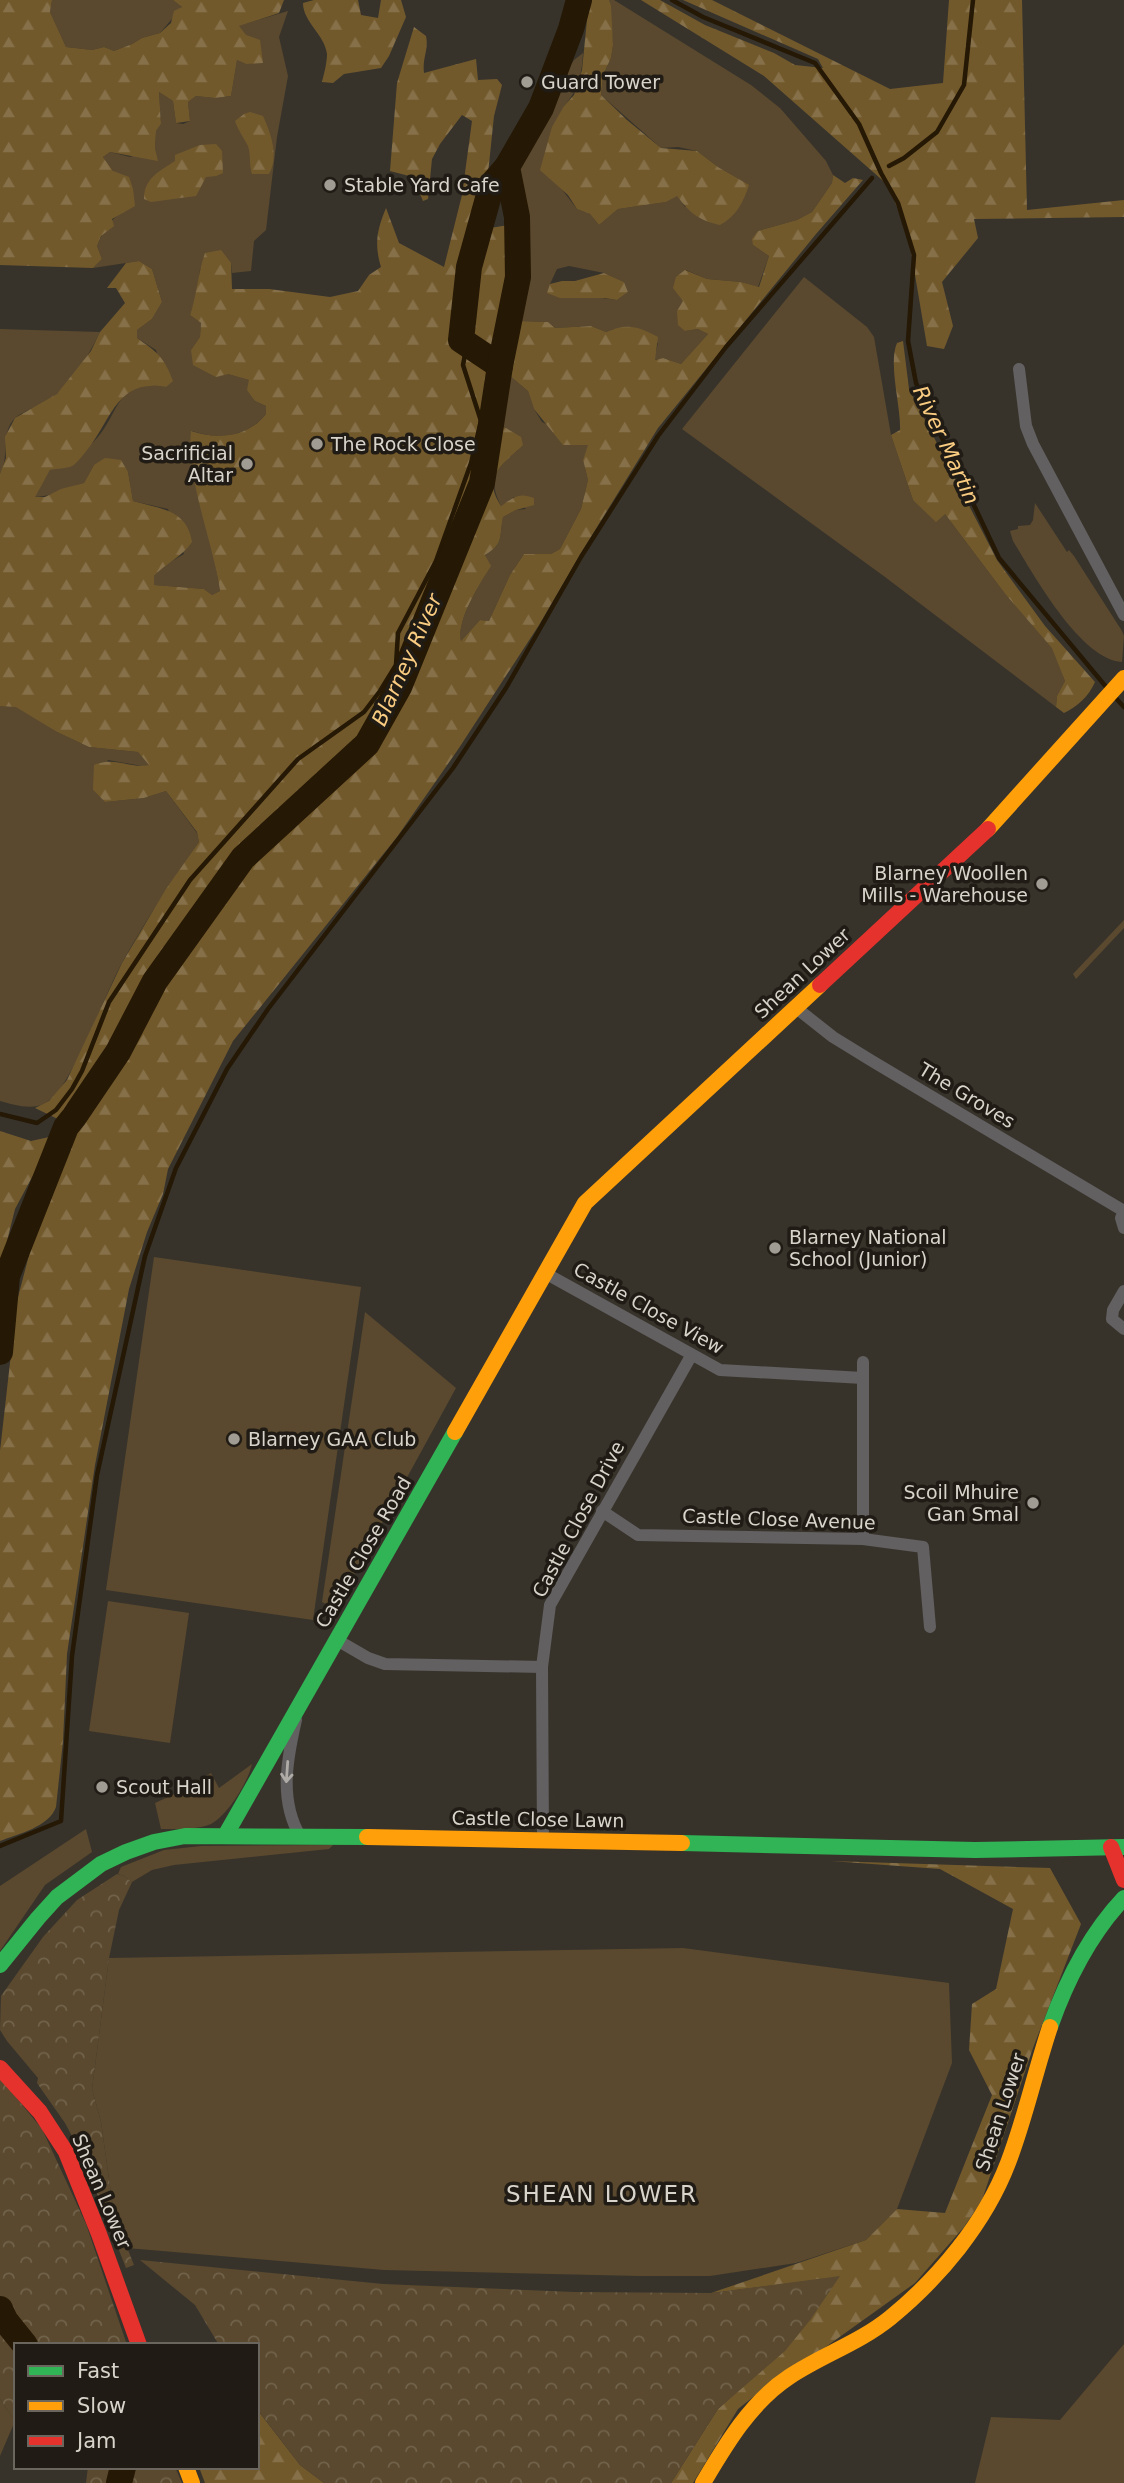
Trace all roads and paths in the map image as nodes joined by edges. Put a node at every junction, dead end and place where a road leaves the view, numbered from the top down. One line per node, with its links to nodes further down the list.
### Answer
1 (1019, 369): 2 (street)
2 (1124, 615)
3 (1122, 680): 4 (street, Shean Lower)
4 (795, 1007): 5 (street, The Groves); 7 (street, Shean Lower)
5 (1124, 1211): 6 (street, The Groves)
6 (1124, 1228)
7 (545, 1273): 10 (street, Castle Close View); 16 (street, Castle Close Road)
8 (1124, 1291): 9 (street)
9 (1124, 1329)
10 (691, 1356): 12 (street, Castle Close View); 13 (street, Castle Close Drive)
11 (863, 1362): 12 (street)
12 (863, 1378): 14 (street)
13 (602, 1511): 14 (street, Castle Close Avenue); 17 (street, Castle Close Drive)
14 (863, 1539): 15 (street, Castle Close Avenue)
15 (930, 1627)
16 (337, 1640): 17 (street); 18 (street, Castle Close Road)
17 (542, 1667): 21 (street, Castle Close Drive)
18 (299, 1706): 19 (street, Castle Close Road); 20 (street, Castle Close Road, one-way to 20)
19 (225, 1836): 20 (street, Castle Close Lawn); 25 (street, Castle Close Lawn)
20 (299, 1836): 21 (street, Castle Close Lawn)
21 (543, 1840): 22 (street, Castle Close Lawn)
22 (1118, 1847): 23 (street)
23 (1124, 1880)
24 (1124, 1898): 28 (street, Shean Lower)
25 (0, 1965)
26 (0, 2068): 27 (street, Shean Lower)
27 (138, 2343)
28 (703, 2483)

